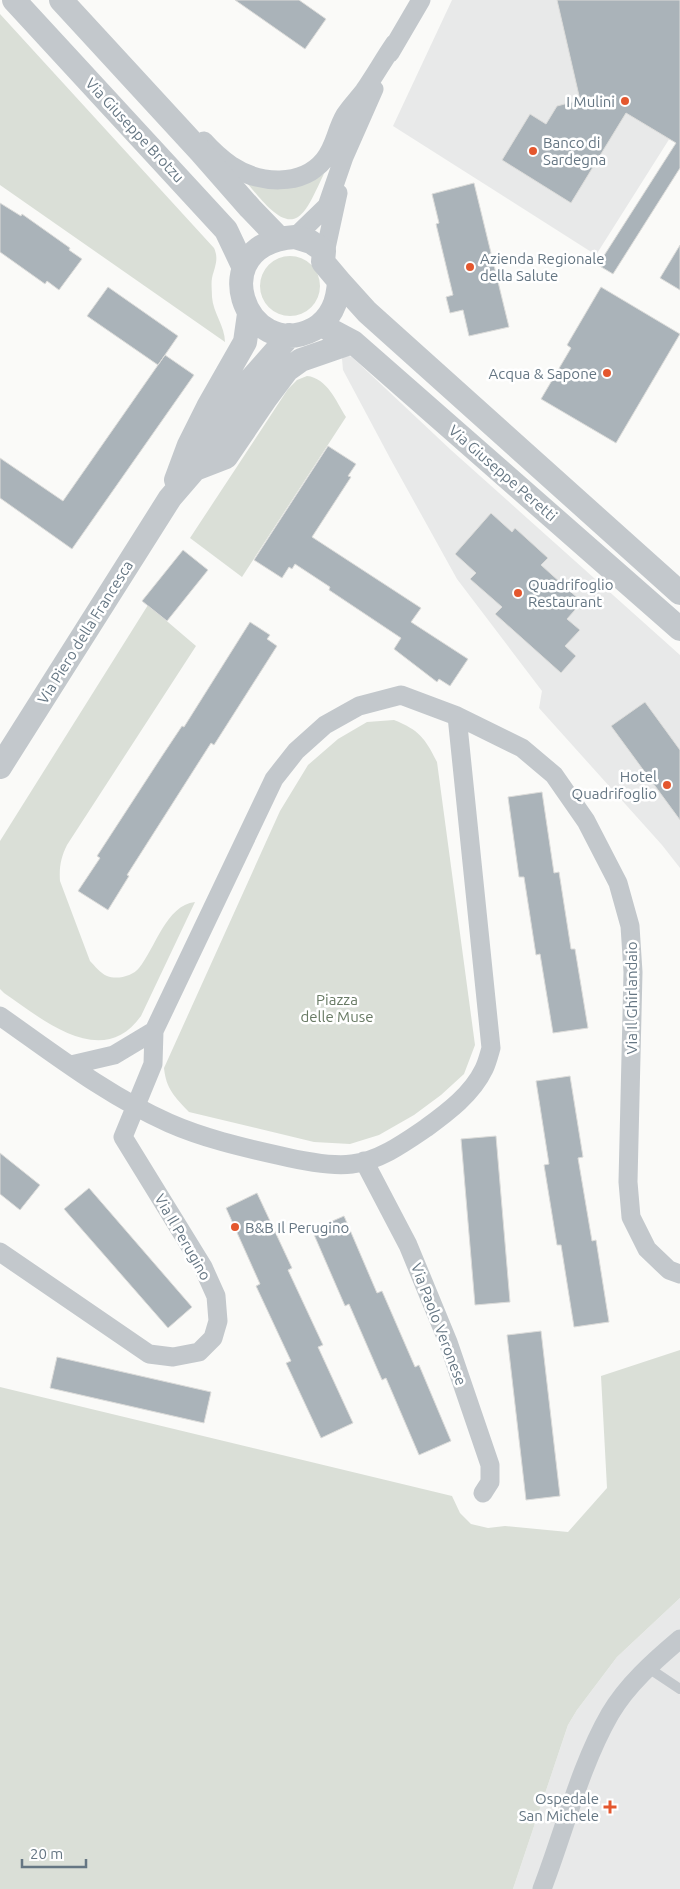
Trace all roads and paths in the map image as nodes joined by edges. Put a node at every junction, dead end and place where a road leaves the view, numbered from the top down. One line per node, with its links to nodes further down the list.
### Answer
1 (14, 0): 9 (street, Via Giuseppe Brotzu)
2 (61, 0): 5 (street)
3 (421, 0): 4 (street)
4 (395, 43): 5 (street); 6 (street)
5 (171, 118): 7 (street)
6 (344, 157): 7 (street); 8 (street)
7 (287, 237): 8 (street); 9 (street)
8 (324, 262): 10 (street)
9 (244, 268): 11 (street)
10 (339, 281): 12 (street); 17 (street, Via Giuseppe Peretti)
11 (249, 314): 13 (street); 16 (street, Via Piero della Francesca)
12 (321, 325): 13 (street); 14 (street, Via Giuseppe Peretti)
13 (290, 336): 15 (street, Via Piero della Francesca)
14 (353, 342): 15 (street); 18 (street, Via Giuseppe Peretti)
15 (195, 469): 16 (street, Via Piero della Francesca)
16 (170, 498): 20 (street, Via Piero della Francesca)
17 (680, 593)
18 (680, 629)
19 (458, 716): 22 (street); 25 (street); 27 (street, Via Il Ghirlandaio)
20 (0, 767)
21 (0, 1016): 23 (street)
22 (154, 1031): 23 (street); 24 (street)
23 (71, 1065): 24 (street)
24 (136, 1106): 25 (street); 26 (street, Via Il Perugino)
25 (364, 1161): 28 (street, Via Paolo Veronese)
26 (0, 1252)
27 (680, 1274)
28 (483, 1493)
29 (680, 1639): 30 (street)
30 (647, 1667): 31 (lane); 32 (street)
31 (680, 1689)
32 (542, 1889)

